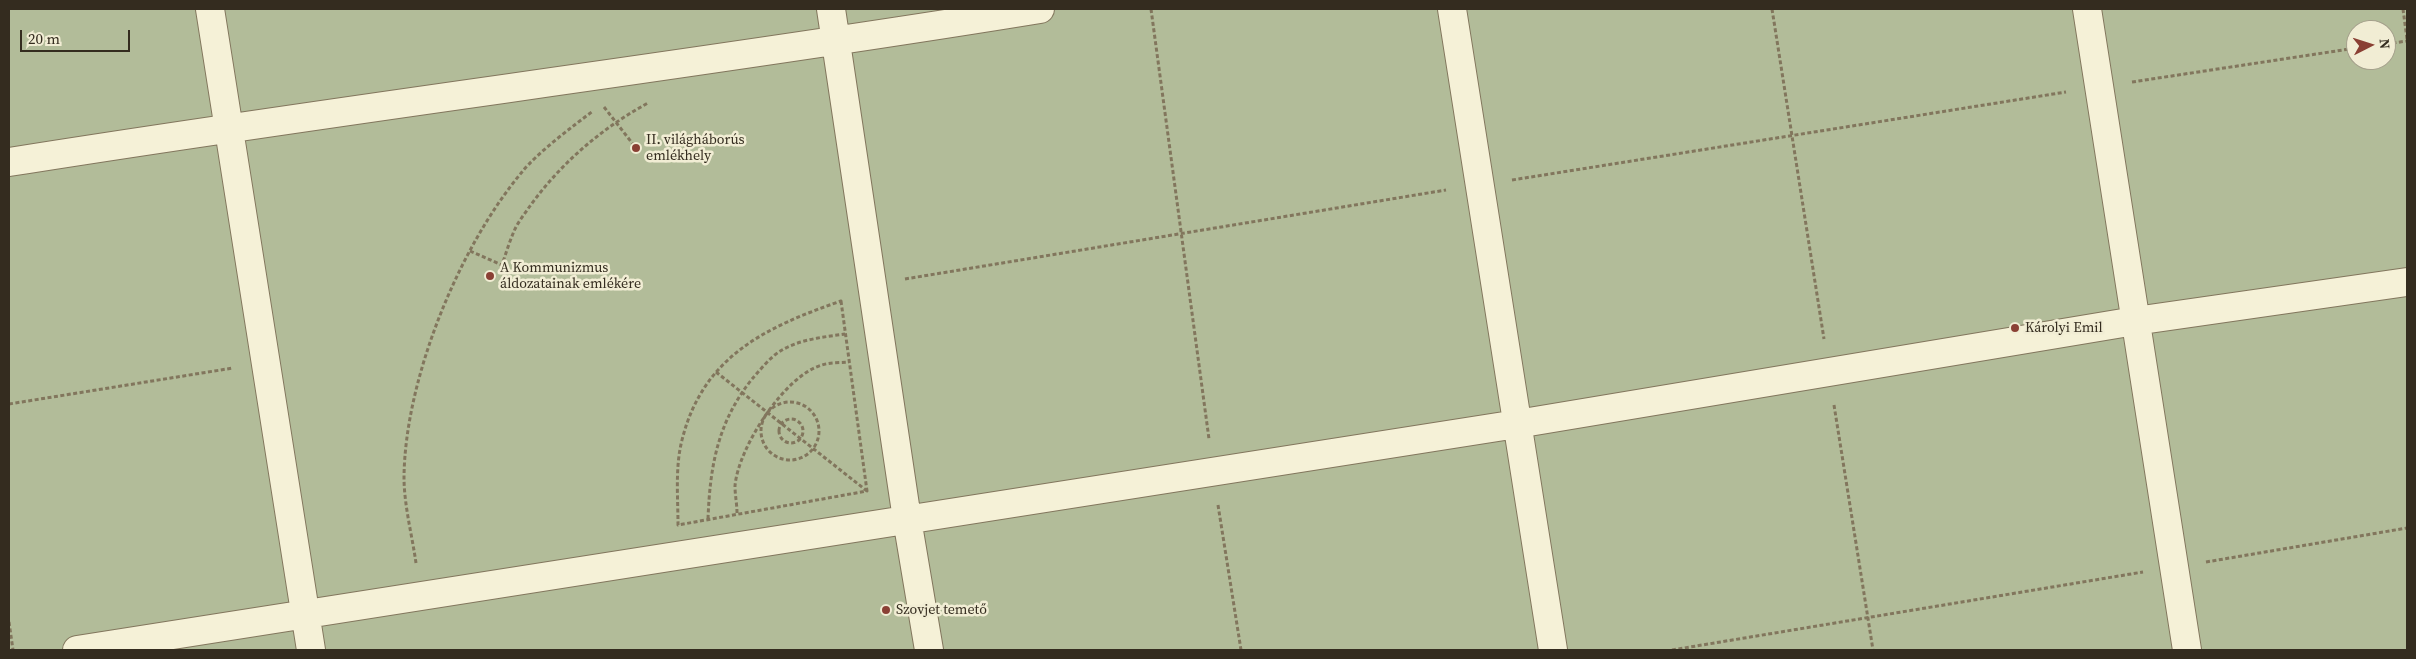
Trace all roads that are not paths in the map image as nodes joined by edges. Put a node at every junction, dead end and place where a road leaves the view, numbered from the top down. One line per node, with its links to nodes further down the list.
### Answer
1 (210, 9): 7 (lane)
2 (831, 9): 6 (lane)
3 (1040, 9): 6 (lane)
4 (1452, 9): 11 (lane)
5 (2087, 9): 10 (lane)
6 (836, 42): 7 (lane); 12 (lane)
7 (228, 127): 8 (lane); 13 (lane)
8 (9, 162)
9 (2407, 282): 10 (lane)
10 (2135, 321): 11 (lane); 18 (lane)
11 (1517, 424): 12 (lane); 17 (lane)
12 (907, 520): 13 (lane); 16 (lane)
13 (306, 614): 14 (lane); 15 (lane)
14 (77, 650)
15 (311, 650)
16 (929, 650)
17 (1553, 650)
18 (2187, 650)

